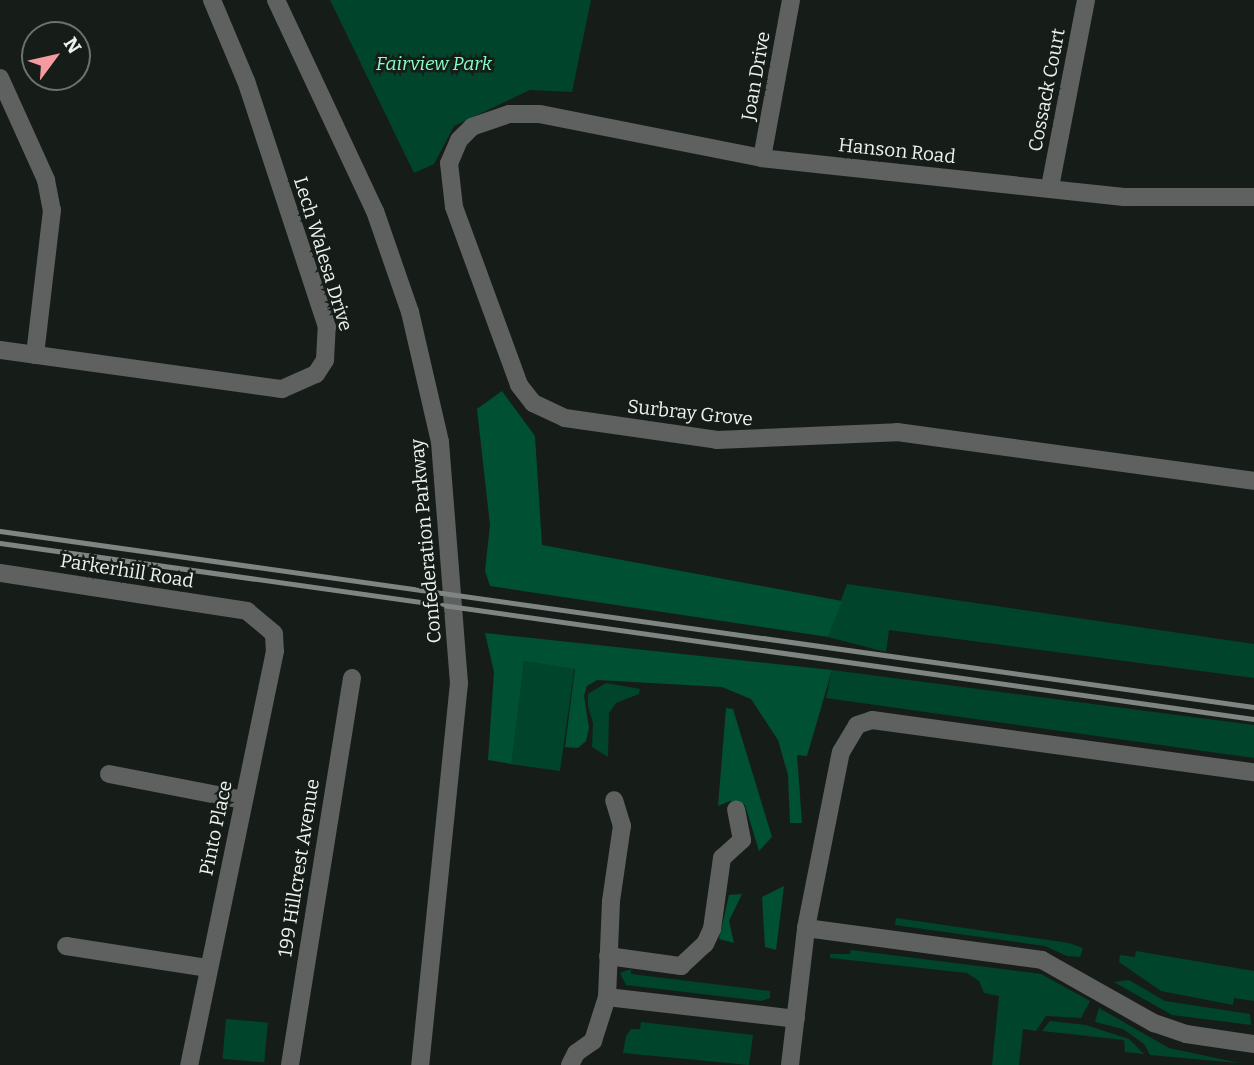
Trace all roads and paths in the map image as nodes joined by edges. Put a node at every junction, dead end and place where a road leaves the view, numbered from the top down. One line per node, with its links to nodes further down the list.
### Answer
1 (212, 0): 11 (street, Lech Walesa Drive)
2 (276, 0): 30 (street, Confederation Parkway)
3 (791, 0): 7 (street, Joan Drive)
4 (1086, 0): 8 (street, Cossack Court)
5 (0, 78): 11 (street)
6 (540, 114): 7 (street, Hanson Road); 12 (street, Surbray Grove)
7 (762, 158): 8 (street, Hanson Road)
8 (1050, 187): 9 (street, Hanson Road)
9 (1254, 197)
10 (0, 350): 11 (street, Lech Walesa Drive)
11 (35, 355)
12 (1254, 481)
13 (0, 573): 14 (street, Parkerhill Road)
14 (247, 611): 18 (street, Pinto Place)
15 (352, 678): 29 (street, 199 Hillcrest Avenue)
16 (1254, 772): 21 (street)
17 (109, 774): 18 (street)
18 (243, 800): 24 (street, Pinto Place)
19 (614, 800): 23 (street)
20 (736, 810): 23 (street)
21 (806, 928): 26 (street); 27 (street)
22 (66, 946): 24 (street)
23 (608, 956): 25 (street)
24 (208, 968): 28 (street, Pinto Place)
25 (607, 997): 26 (street); 31 (street)
26 (796, 1018): 32 (street)
27 (1254, 1044)
28 (189, 1065)
29 (290, 1065)
30 (420, 1065)
31 (569, 1065)
32 (790, 1065)

